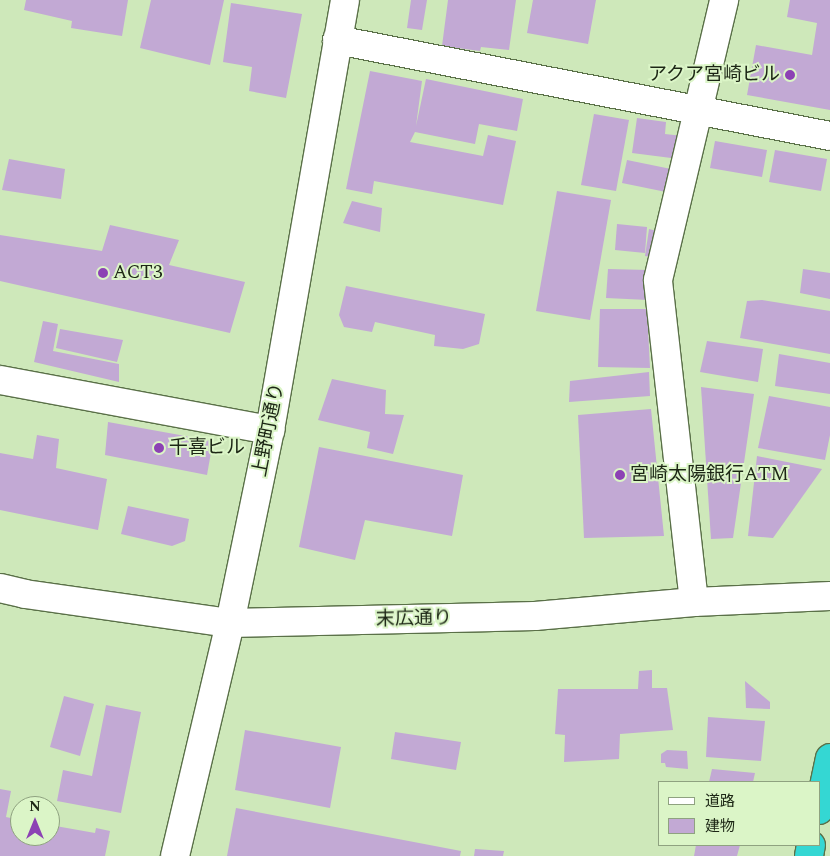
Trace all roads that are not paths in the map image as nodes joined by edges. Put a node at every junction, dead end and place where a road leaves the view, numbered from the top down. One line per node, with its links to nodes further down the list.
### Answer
1 (345, 0): 3 (street, 上野町通り)
2 (724, 0): 4 (street)
3 (337, 40): 4 (street); 7 (street, 上野町通り)
4 (698, 110): 5 (street); 10 (street)
5 (830, 136)
6 (0, 380): 7 (street)
7 (270, 430): 11 (street, 上野町通り)
8 (0, 588): 11 (street, 末広通り)
9 (830, 596): 10 (street, 末広通り)
10 (694, 602): 11 (street, 末広通り)
11 (230, 623): 14 (street, 上野町通り)
12 (830, 758): 13 (highway)
13 (820, 805)
14 (175, 856)

